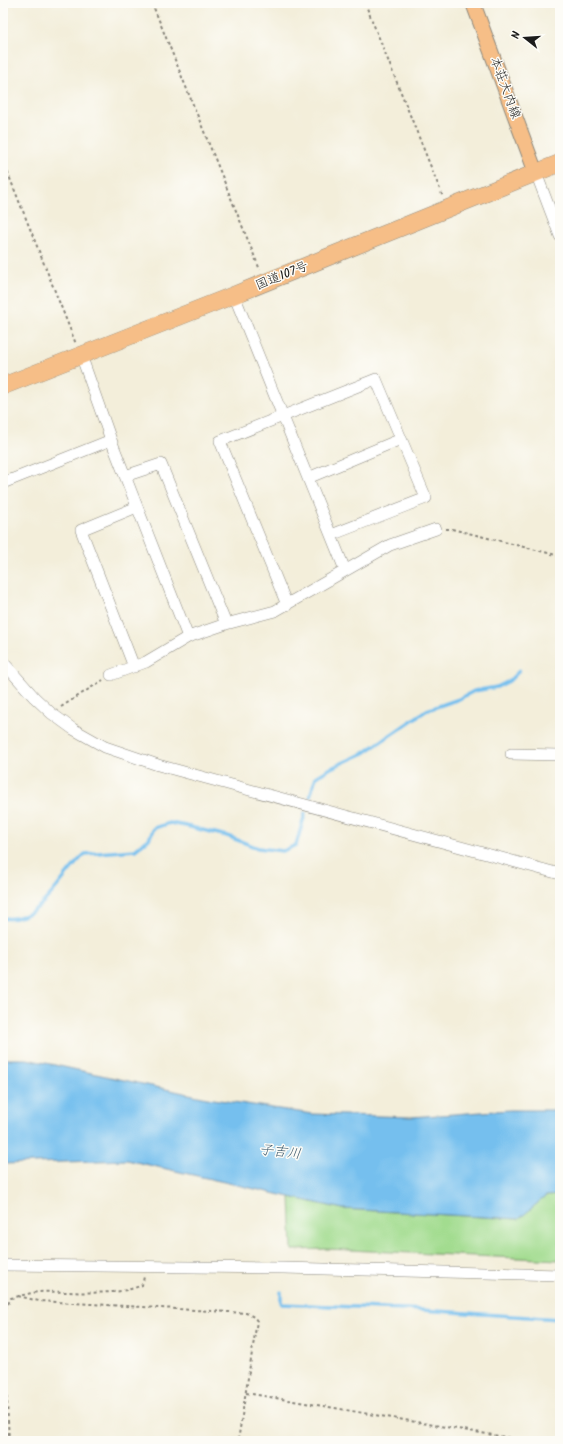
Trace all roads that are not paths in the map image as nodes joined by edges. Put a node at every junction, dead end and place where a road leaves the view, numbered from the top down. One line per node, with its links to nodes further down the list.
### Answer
1 (473, 3): 3 (main road, 本荘大内線)
2 (560, 163): 3 (highway, 国道107号)
3 (536, 173): 4 (street); 5 (highway, 国道107号)
4 (560, 236)
5 (234, 295): 6 (highway, 国道107号); 8 (street)
6 (81, 355): 7 (highway, 国道107号); 10 (street)
7 (3, 386)
8 (284, 416): 9 (street); 12 (street); 18 (street)
9 (402, 439): 12 (street); 16 (street)
10 (111, 440): 11 (street); 13 (street)
11 (125, 476): 14 (street); 19 (street)
12 (308, 478): 16 (street)
13 (3, 482)
14 (137, 507): 20 (street); 22 (street)
15 (436, 529): 17 (street)
16 (331, 535): 17 (street)
17 (345, 570): 18 (street)
18 (287, 605): 19 (street)
19 (226, 624): 20 (street)
20 (188, 637): 22 (street)
21 (3, 662): 26 (street)
22 (134, 667): 23 (street)
23 (111, 675)
24 (512, 754): 25 (street)
25 (560, 755)
26 (560, 874)
27 (3, 1265): 28 (street)
28 (560, 1275)

